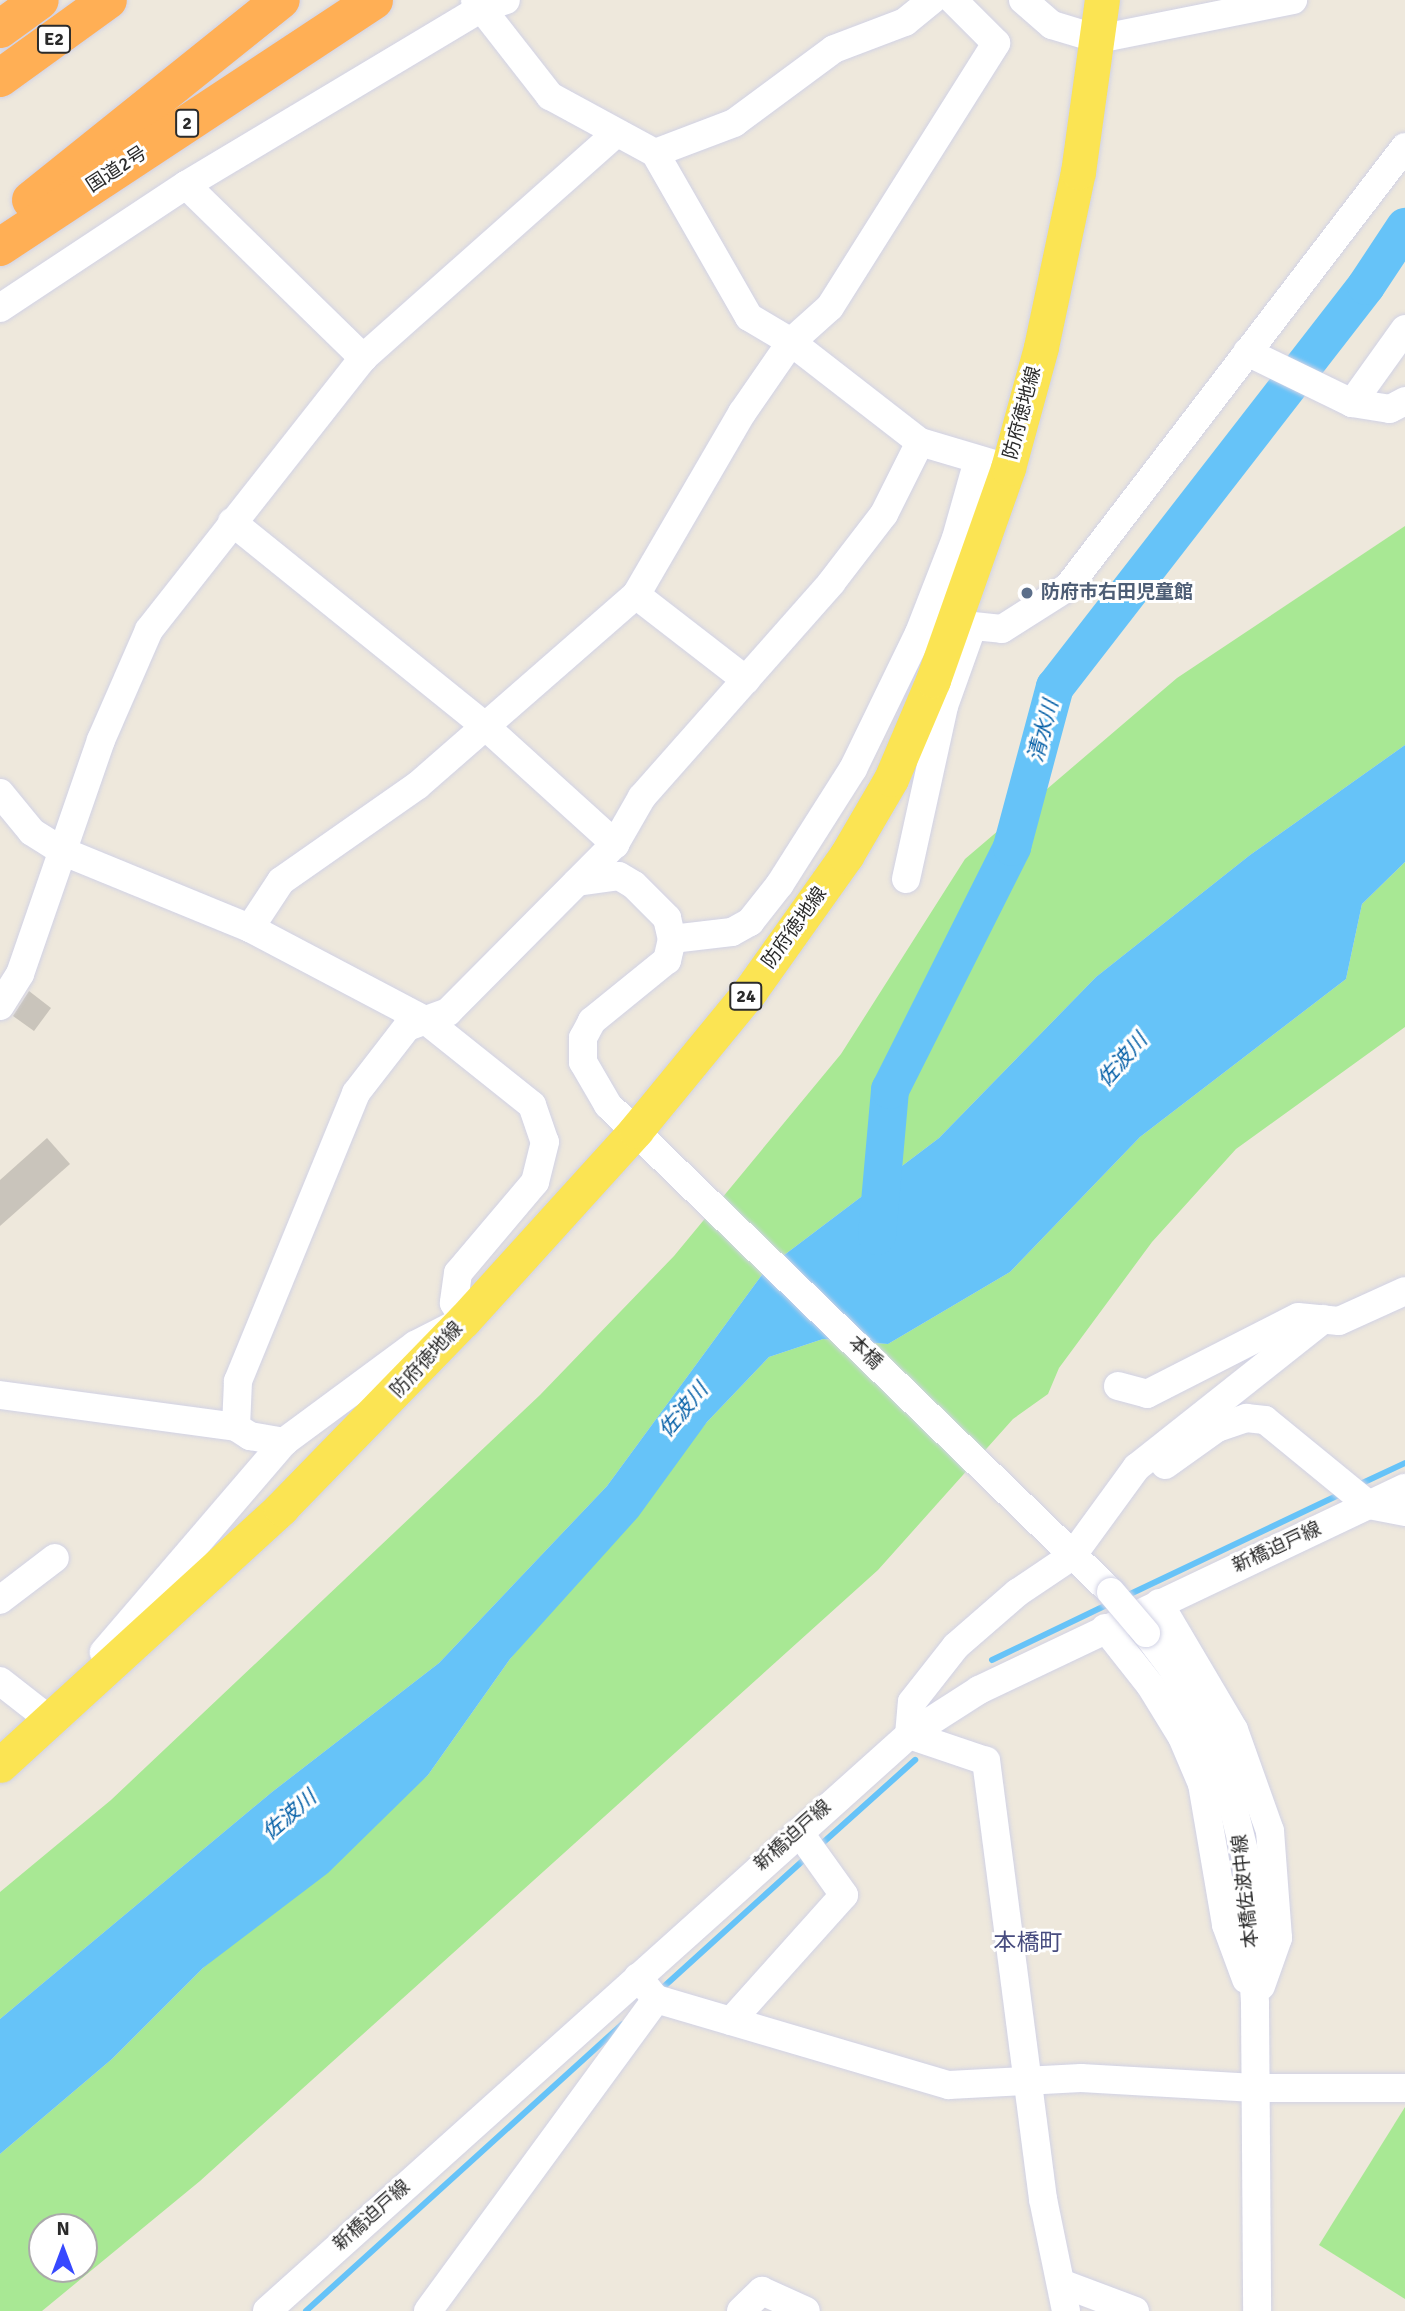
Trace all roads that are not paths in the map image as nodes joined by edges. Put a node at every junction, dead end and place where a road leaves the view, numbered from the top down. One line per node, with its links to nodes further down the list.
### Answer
1 (40, 0): 11 (highway, E2)
2 (108, 0): 13 (highway, E2)
3 (281, 0): 18 (highway)
4 (374, 0): 19 (highway, 国道2号 / 2)
5 (932, 0): 16 (street)
6 (953, 0): 22 (street)
7 (1023, 0): 12 (street)
8 (1102, 0): 12 (main road, 防府徳地線 / 24)
9 (1293, 0): 12 (street)
10 (488, 3): 14 (street); 17 (street)
11 (0, 29)
12 (1098, 39): 28 (main road, 防府徳地線 / 24)
13 (0, 78)
14 (614, 135): 16 (street); 24 (street)
15 (1405, 147): 23 (street)
16 (655, 153): 22 (street)
17 (186, 184): 20 (street); 24 (street)
18 (0, 224)
19 (0, 247)
20 (0, 308)
21 (1405, 329): 25 (street)
22 (791, 342): 27 (street); 30 (street)
23 (1247, 352): 25 (street); 31 (street)
24 (363, 358): 29 (street)
25 (1345, 400): 26 (street)
26 (1405, 401)
27 (920, 442): 28 (street); 32 (street)
28 (993, 464): 31 (main road, 防府徳地線 / 24); 40 (street)
29 (232, 522): 33 (street); 36 (street)
30 (636, 595): 32 (street); 33 (street)
31 (963, 626): 37 (street); 43 (main road, 防府徳地線 / 24)
32 (746, 680): 35 (street)
33 (485, 726): 35 (street); 39 (street)
34 (0, 793): 36 (street)
35 (615, 844): 38 (street)
36 (62, 851): 39 (street); 41 (street)
37 (906, 878)
38 (577, 882): 40 (street); 42 (street)
39 (250, 928): 42 (street)
40 (672, 939): 43 (street)
41 (2, 1002)
42 (428, 1022): 46 (street); 49 (street)
43 (636, 1130): 46 (main road, 防府徳地線 / 24); 55 (street, 本橋)
44 (1405, 1291): 45 (street)
45 (1324, 1319): 47 (street); 54 (street)
46 (464, 1320): 50 (street); 64 (main road, 防府徳地線 / 24)
47 (1118, 1387)
48 (0, 1395): 49 (street)
49 (236, 1427): 50 (street)
50 (284, 1443): 64 (street)
51 (1405, 1488): 52 (street, 新橋迫戸線)
52 (1369, 1505): 53 (street); 54 (street); 60 (street, 新橋迫戸線)
53 (1405, 1512)
54 (1108, 1513): 56 (street)
55 (1049, 1533): 56 (street, 本橋佐波中線)
56 (1072, 1556): 58 (street); 71 (street, 本橋佐波中線, bridge)
57 (55, 1558): 59 (street)
58 (1017, 1593): 61 (street); 65 (street)
59 (0, 1600)
60 (1159, 1603): 62 (street, 新橋迫戸線); 71 (street)
61 (974, 1605)
62 (1105, 1628): 65 (street, 新橋迫戸線); 71 (street)
63 (0, 1681): 64 (street)
64 (44, 1716): 66 (street); 67 (main road, 防府徳地線 / 24)
65 (909, 1735): 68 (street, 新橋迫戸線); 73 (street)
66 (0, 1744)
67 (0, 1765)
68 (799, 1832): 69 (street, 新橋迫戸線); 72 (street)
69 (638, 1977): 70 (street); 77 (street, 新橋迫戸線)
70 (656, 1999): 72 (street); 78 (street)
71 (1255, 2004): 74 (street, 本橋佐波中線)
72 (732, 2021): 73 (street)
73 (1028, 2080): 74 (street); 76 (street)
74 (1255, 2088): 75 (street); 83 (street, 本橋佐波中線)
75 (1405, 2088)
76 (1061, 2283): 81 (street); 82 (street)
77 (267, 2311)
78 (428, 2311)
79 (741, 2311): 80 (street)
80 (806, 2311)
81 (1066, 2311)
82 (1135, 2311)
83 (1257, 2311)

